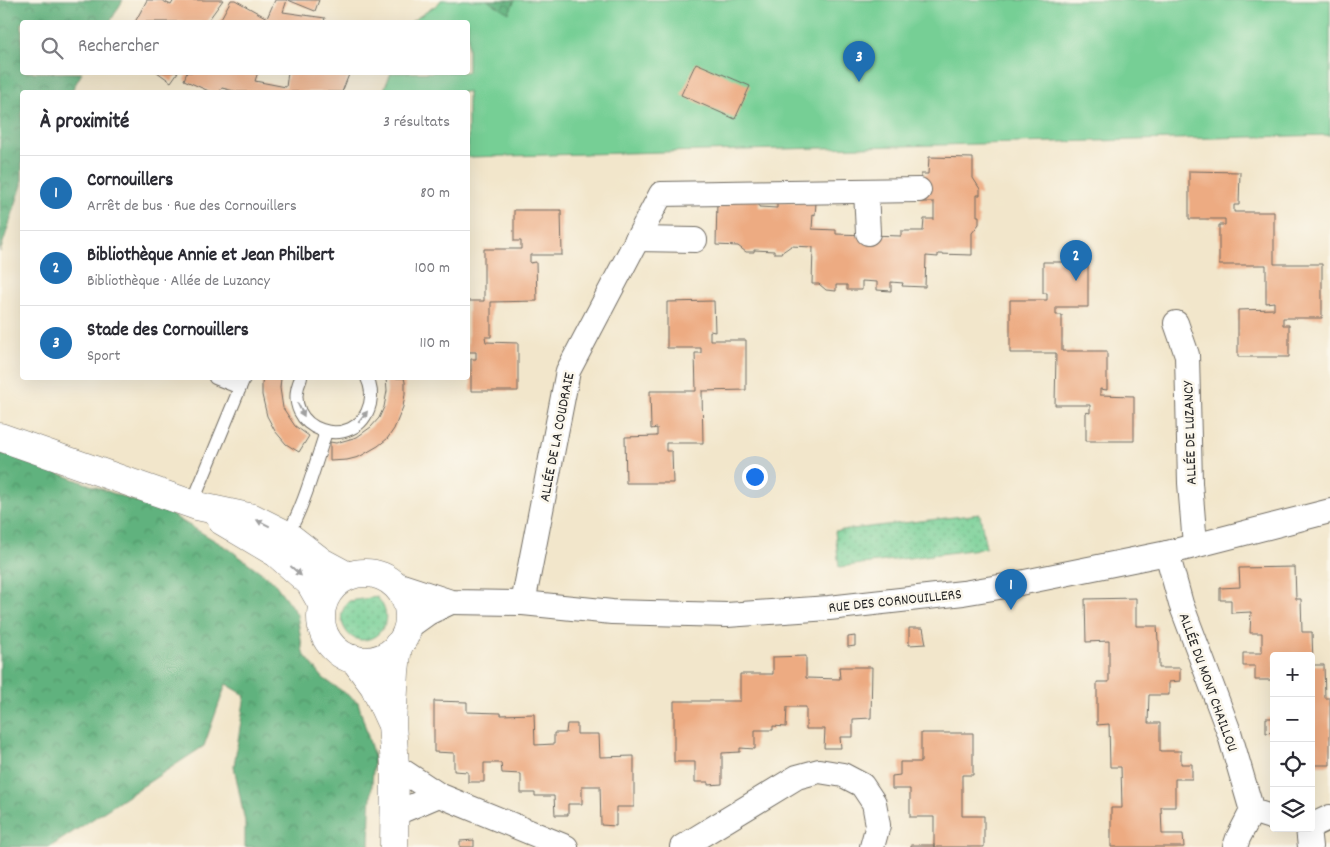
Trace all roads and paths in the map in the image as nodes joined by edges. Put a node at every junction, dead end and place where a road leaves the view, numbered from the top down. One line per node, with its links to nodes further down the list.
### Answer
1 (919, 190): 2 (street)
2 (866, 191): 3 (street); 4 (street, ALLÉE DE LA COUDRAIE)
3 (868, 233)
4 (637, 240): 5 (street); 21 (street, ALLÉE DE LA COUDRAIE)
5 (695, 240)
6 (1176, 323): 16 (street, ALLÉE DE LUZANCY)
7 (226, 380): 10 (lane)
8 (300, 380): 11 (lane, one-way to 11)
9 (367, 380): 11 (lane, one-way to 9)
10 (242, 383): 13 (lane)
11 (326, 432): 15 (lane)
12 (0, 437): 13 (main road)
13 (194, 505): 15 (main road)
14 (1330, 511): 16 (street, RUE DES CORNOUILLERS)
15 (281, 544): 18 (main road); 22 (main road, one-way to 22)
16 (1196, 545): 17 (street, RUE DES CORNOUILLERS)
17 (1167, 553): 21 (street, RUE DES CORNOUILLERS); 29 (street, ALLÉE DU MONT CHAILLOU)
18 (348, 576): 19 (main road); 22 (main road)
19 (393, 583): 20 (street, RUE DES CORNOUILLERS); 23 (main road)
20 (451, 602): 21 (street, RUE DES CORNOUILLERS); 23 (street, RUE DES CORNOUILLERS)
21 (523, 603)
22 (322, 604): 24 (main road)
23 (403, 636): 24 (main road); 25 (main road)
24 (354, 659): 25 (main road)
25 (392, 724): 26 (main road)
26 (394, 766): 27 (street); 28 (main road)
27 (439, 795): 28 (street); 34 (street)
28 (394, 814): 33 (main road)
29 (1263, 814): 37 (street, ALLÉE DU MONT CHAILLOU)
30 (1330, 817): 31 (street)
31 (1315, 824)
32 (1308, 832): 38 (street)
33 (394, 847)
34 (566, 847)
35 (682, 847): 36 (street)
36 (872, 847)
37 (1235, 847)
38 (1310, 847)

